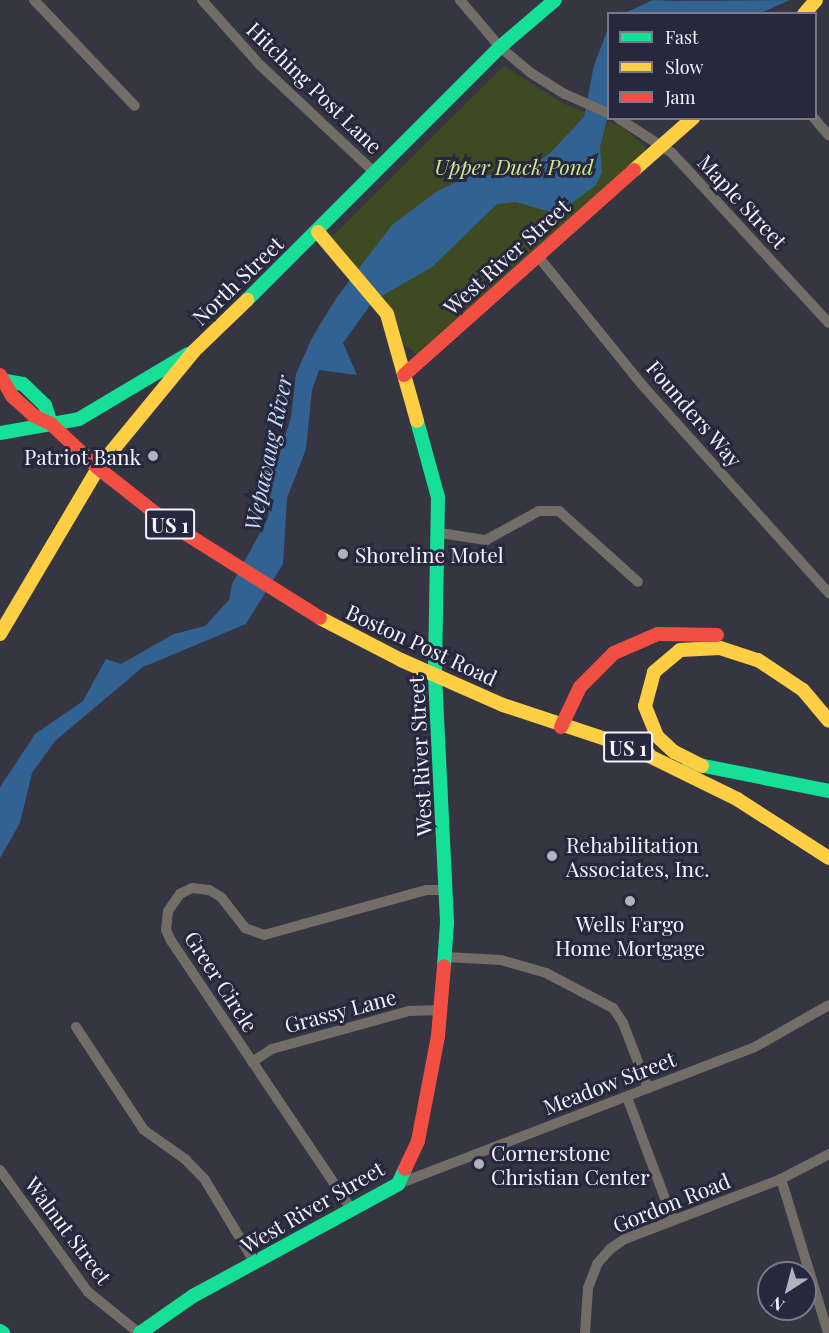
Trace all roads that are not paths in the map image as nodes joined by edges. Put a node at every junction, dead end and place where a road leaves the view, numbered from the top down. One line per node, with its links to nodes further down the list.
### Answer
1 (34, 0): 8 (street)
2 (202, 0): 15 (street, Hitching Post Lane)
3 (460, 0): 7 (street)
4 (555, 0): 7 (main road, North Street)
5 (816, 0): 6 (main road)
6 (806, 12)
7 (500, 47): 9 (street); 15 (main road, North Street)
8 (135, 106)
9 (607, 112)
10 (621, 120): 14 (street, Maple Street)
11 (691, 120): 14 (main road, West River Street)
12 (816, 120): 13 (street)
13 (829, 136)
14 (663, 146): 17 (main road, West River Street); 18 (street, Maple Street)
15 (376, 174): 16 (main road, North Street)
16 (318, 232): 19 (main road, North Street); 20 (main road)
17 (537, 255): 20 (main road, West River Street); 27 (street, Founders Way)
18 (829, 322)
19 (194, 351): 22 (main road); 24 (main road, North Street)
20 (404, 375): 25 (main road, West River Street)
21 (3, 378): 22 (main road, Boston Post Road / US 1)
22 (51, 424): 23 (main road); 24 (main road, Boston Post Road / US 1)
23 (0, 434)
24 (98, 468): 28 (main road, North Street); 29 (main road, Boston Post Road / US 1)
25 (440, 533): 26 (street); 29 (main road, West River Street)
26 (638, 582)
27 (829, 593)
28 (0, 634)
29 (435, 676): 32 (main road, Boston Post Road / US 1); 37 (main road, West River Street)
30 (829, 700): 32 (main road)
31 (829, 721): 34 (main road)
32 (561, 727): 33 (main road, Boston Post Road / US 1)
33 (635, 749): 34 (main road, Boston Post Road / US 1); 36 (main road)
34 (702, 766): 35 (main road, Boston Post Road / US 1)
35 (829, 791)
36 (829, 858)
37 (447, 890): 38 (main road, West River Street); 42 (street, Greer Circle)
38 (447, 957): 40 (main road, West River Street); 43 (street)
39 (829, 1005): 43 (street, Meadow Street)
40 (441, 1010): 42 (street, Grassy Lane); 48 (main road, West River Street)
41 (76, 1027): 51 (street)
42 (252, 1062): 49 (street, Greer Circle)
43 (648, 1088): 44 (street, Meadow Street)
44 (627, 1096): 48 (street, Meadow Street); 50 (street)
45 (829, 1154): 47 (street, Gordon Road)
46 (0, 1170): 52 (street, Walnut Street)
47 (781, 1179): 50 (street, Gordon Road); 54 (street)
48 (398, 1185): 49 (main road, West River Street)
49 (352, 1210): 51 (main road, West River Street)
50 (673, 1220): 53 (street, Gordon Road)
51 (255, 1263): 52 (main road, West River Street)
52 (139, 1333)
53 (585, 1333)
54 (828, 1333)

